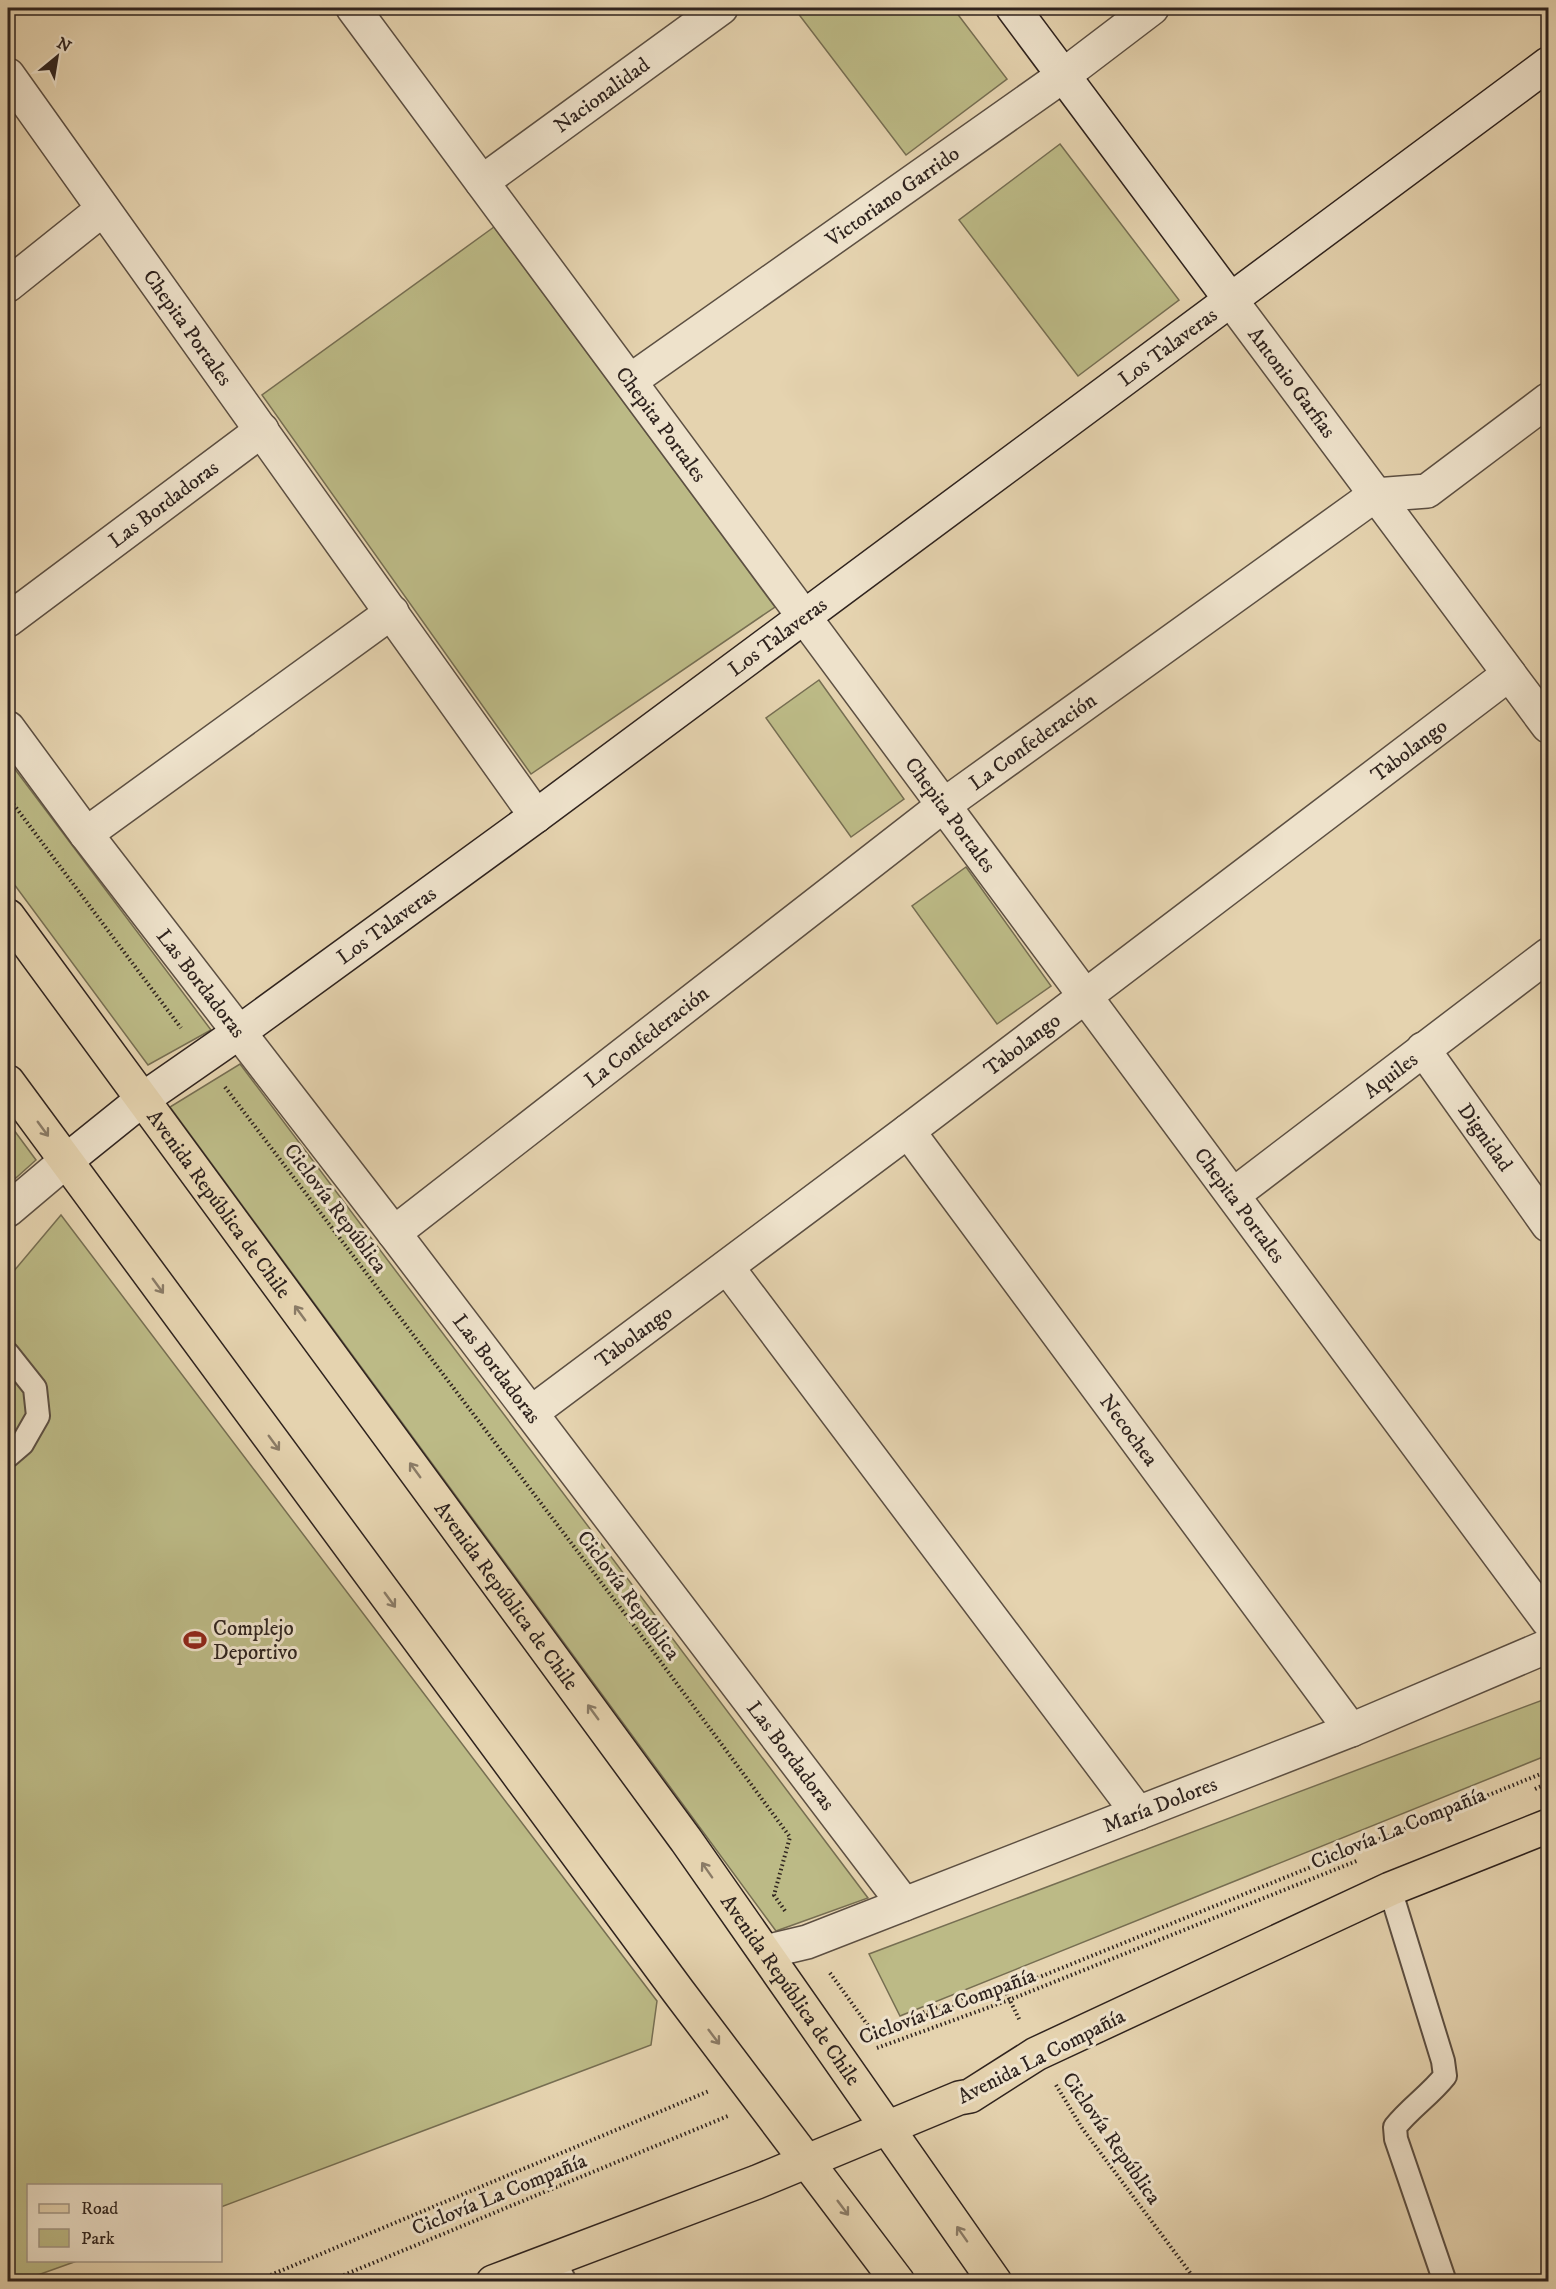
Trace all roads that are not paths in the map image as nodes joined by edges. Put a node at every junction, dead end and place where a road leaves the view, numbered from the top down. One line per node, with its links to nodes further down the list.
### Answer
1 (353, 8): 8 (street, Chepita Portales)
2 (721, 8): 8 (street, Nacionalidad)
3 (1013, 8): 7 (street, Antonio Garfias)
4 (1152, 8): 7 (street, Victoriano Garrido)
5 (1548, 64): 11 (street, Los Talaveras)
6 (8, 75): 9 (street, Chepita Portales)
7 (1064, 75): 11 (street, Antonio Garfias); 12 (street, Victoriano Garrido)
8 (483, 182): 12 (street, Chepita Portales)
9 (103, 209): 10 (street); 14 (street, Chepita Portales)
10 (8, 285)
11 (1230, 299): 15 (street, Antonio Garfias); 17 (street, Los Talaveras)
12 (630, 381): 17 (street, Chepita Portales)
13 (1548, 400): 15 (street)
14 (262, 430): 16 (street, Chepita Portales); 18 (street, Las Bordadoras)
15 (1375, 495): 19 (street, Antonio Garfias); 22 (street, La Confederación)
16 (392, 612): 23 (street, Chepita Portales); 24 (street)
17 (803, 615): 22 (street, Chepita Portales); 23 (street, Los Talaveras)
18 (8, 620)
19 (1509, 674): 20 (street, Antonio Garfias); 27 (street, Tabolango)
20 (1547, 721)
21 (8, 728): 24 (street, Las Bordadoras)
22 (944, 805): 27 (street, Chepita Portales); 37 (street, La Confederación)
23 (536, 816): 28 (street, Los Talaveras)
24 (86, 834): 28 (street, Las Bordadoras)
25 (8, 916): 31 (main road, Avenida República de Chile)
26 (1548, 955): 29 (street, Aquiles)
27 (1086, 996): 32 (street, Tabolango); 34 (street, Chepita Portales)
28 (238, 1033): 31 (street, Los Talaveras); 37 (street, Las Bordadoras)
29 (1424, 1049): 34 (street, Aquiles); 36 (street, Dignidad)
30 (8, 1082): 33 (main road, one-way to 33)
31 (143, 1099): 33 (street, Los Talaveras); 49 (main road, Avenida República de Chile, one-way to 31)
32 (908, 1131): 38 (street, Tabolango); 44 (street, Necochea)
33 (66, 1161): 35 (street, Los Talaveras); 51 (main road, one-way to 51)
34 (1233, 1196): 42 (street, Chepita Portales)
35 (8, 1210)
36 (1548, 1225)
37 (394, 1233): 40 (street, Las Bordadoras)
38 (727, 1267): 40 (street, Tabolango); 45 (street)
39 (8, 1354): 41 (lane)
40 (531, 1413): 48 (street, Las Bordadoras)
41 (8, 1456)
42 (1548, 1621)
43 (1548, 1646): 44 (street, María Dolores)
44 (1351, 1730): 45 (street, María Dolores)
45 (1138, 1813): 48 (street, María Dolores)
46 (1548, 1826): 47 (main road, Avenida La Compañía)
47 (1390, 1889): 50 (main road, Avenida La Compañía); 56 (lane)
48 (904, 1904): 49 (street, María Dolores)
49 (765, 1952): 50 (main road, Avenida República de Chile)
50 (888, 2127): 51 (main road, Avenida La Compañía); 55 (main road, Avenida República de Chile, one-way to 50)
51 (808, 2161): 52 (main road, Avenida La Compañía); 54 (main road, one-way to 54)
52 (559, 2270): 53 (main road, Avenida La Compañía)
53 (493, 2282)
54 (898, 2282)
55 (995, 2282)
56 (1445, 2282)

